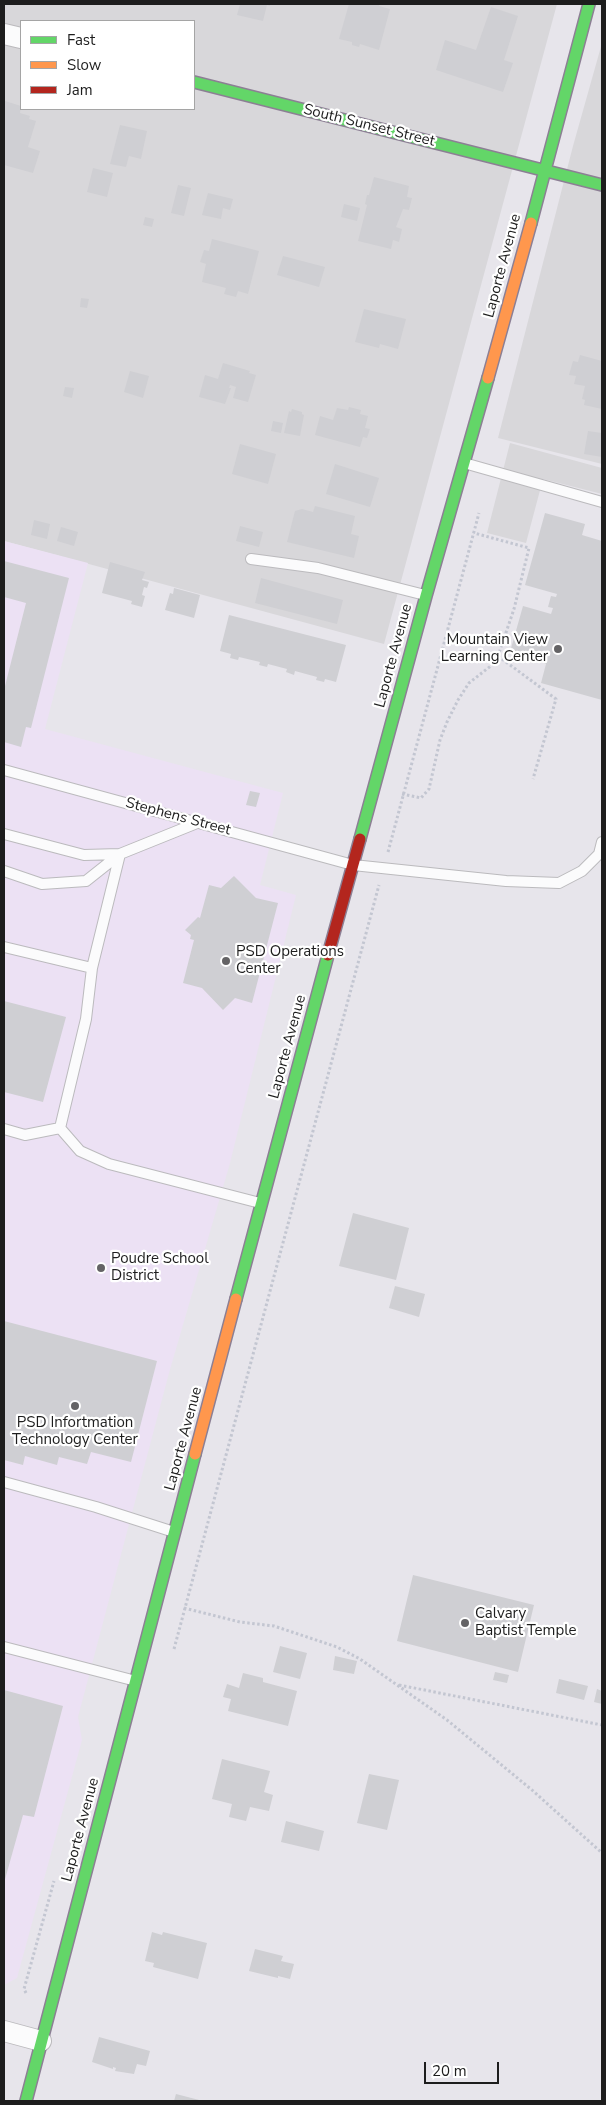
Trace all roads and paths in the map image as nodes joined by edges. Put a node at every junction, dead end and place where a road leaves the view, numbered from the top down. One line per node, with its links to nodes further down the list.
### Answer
1 (589, 4): 5 (street, Laporte Avenue)
2 (4, 34): 3 (street)
3 (20, 38)
4 (195, 82): 5 (street, South Sunset Street)
5 (545, 170): 6 (street, South Sunset Street); 7 (street, Laporte Avenue)
6 (602, 185)
7 (463, 463): 8 (lane); 12 (street, Laporte Avenue)
8 (602, 502)
9 (481, 507): 10 (path)
10 (474, 534): 13 (path); 17 (path)
11 (251, 559): 12 (lane)
12 (426, 596): 22 (street, Laporte Avenue)
13 (498, 656): 15 (path); 17 (path)
14 (4, 770): 18 (lane, Stephens Street)
15 (533, 779)
16 (399, 794): 17 (path)
17 (404, 795): 23 (path)
18 (197, 823): 21 (lane); 22 (lane, Stephens Street)
19 (4, 834): 21 (lane)
20 (602, 842): 23 (lane, Stephens Street)
21 (120, 854): 24 (lane); 26 (lane)
22 (353, 865): 23 (lane, Stephens Street); 29 (street, Laporte Avenue)
23 (384, 868): 33 (path)
24 (4, 871)
25 (4, 947): 26 (lane)
26 (92, 968): 27 (lane)
27 (60, 1128): 28 (lane); 29 (lane)
28 (4, 1130)
29 (261, 1203): 31 (street, Laporte Avenue)
30 (4, 1482): 31 (lane)
31 (175, 1532): 32 (street, Laporte Avenue)
32 (157, 1600): 33 (path); 36 (street, Laporte Avenue)
33 (185, 1608): 35 (path); 37 (path)
34 (4, 1646): 36 (lane)
35 (173, 1652)
36 (136, 1681): 41 (street, Laporte Avenue)
37 (396, 1684): 38 (path); 39 (path)
38 (602, 1725)
39 (602, 1853)
40 (4, 2031): 41 (street)
41 (41, 2041): 42 (street, Laporte Avenue)
42 (26, 2101)

